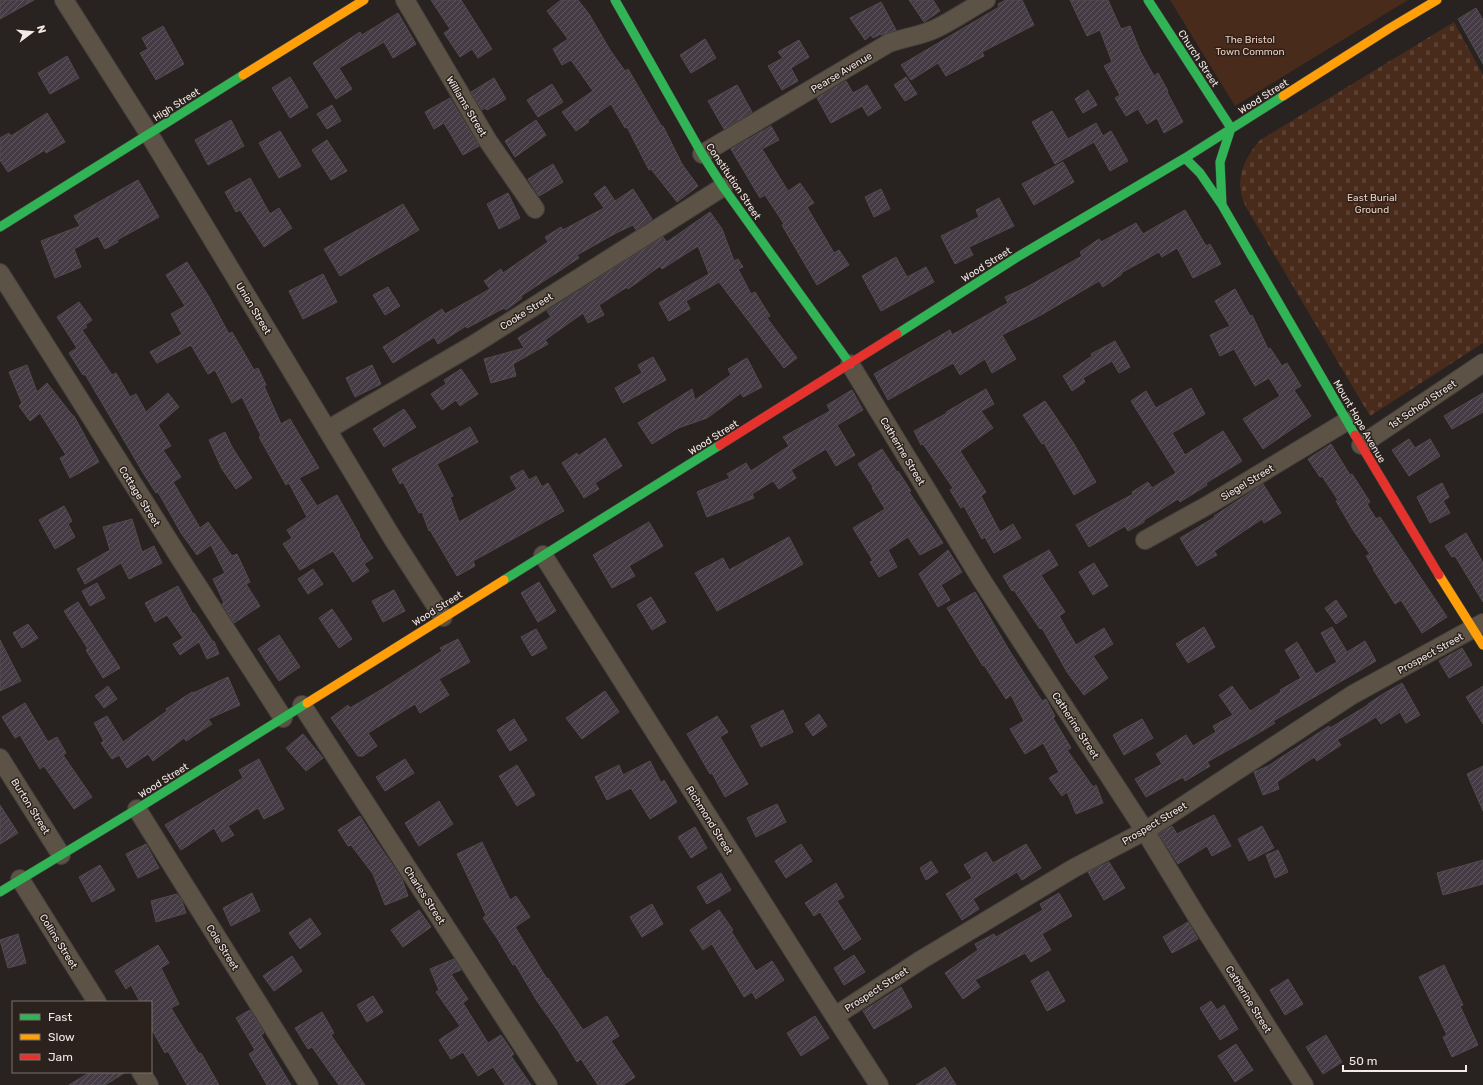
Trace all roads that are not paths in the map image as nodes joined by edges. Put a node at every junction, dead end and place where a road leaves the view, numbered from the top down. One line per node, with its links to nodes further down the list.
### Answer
1 (64, 0): 9 (street, Union Street)
2 (364, 0): 9 (main road, High Street)
3 (405, 0): 14 (street, Williams Street)
4 (615, 0): 10 (main road, Constitution Street)
5 (986, 0): 10 (street, Pearse Avenue)
6 (1148, 0): 8 (main road, Church Street)
7 (1437, 0): 8 (main road, Wood Street)
8 (1231, 128): 11 (main road, Wood Street); 13 (main road, Mount Hope Avenue)
9 (149, 134): 15 (main road, High Street); 20 (street, Union Street)
10 (702, 154): 12 (main road, Constitution Street)
11 (1185, 158): 13 (main road, Mount Hope Avenue); 18 (main road, Wood Street)
12 (723, 187): 18 (main road, Constitution Street); 20 (street, Cooke Street)
13 (1222, 205): 19 (main road, Mount Hope Avenue)
14 (535, 209)
15 (0, 228)
16 (0, 273): 28 (street, Cottage Street)
17 (1483, 363): 21 (street, 1st School Street)
18 (850, 364): 23 (main road, Wood Street); 31 (street, Catherine Street)
19 (1347, 421): 21 (main road, Mount Hope Avenue); 22 (street, Siegel Street)
20 (327, 430): 24 (street, Union Street)
21 (1361, 445): 25 (main road, Mount Hope Avenue)
22 (1145, 540)
23 (543, 555): 24 (main road, Wood Street); 36 (street, Richmond Street)
24 (443, 617): 27 (main road, Wood Street)
25 (1478, 626): 26 (main road, Mount Hope Avenue); 31 (street, Prospect Street)
26 (1483, 645)
27 (302, 705): 28 (main road, Wood Street); 40 (street, Charles Street)
28 (283, 718): 30 (main road, Wood Street)
29 (0, 758): 32 (street, Burton Street)
30 (137, 809): 32 (main road, Wood Street); 39 (street, Cole Street)
31 (1145, 831): 36 (street, Prospect Street); 42 (street, Catherine Street)
32 (62, 855): 33 (main road, Wood Street)
33 (20, 880): 34 (main road, Wood Street); 35 (street, Collins Street)
34 (0, 892)
35 (96, 1001)
36 (835, 1016): 41 (street, Richmond Street)
37 (142, 1073): 38 (street)
38 (150, 1085)
39 (309, 1085)
40 (548, 1085)
41 (879, 1085)
42 (1304, 1085)

